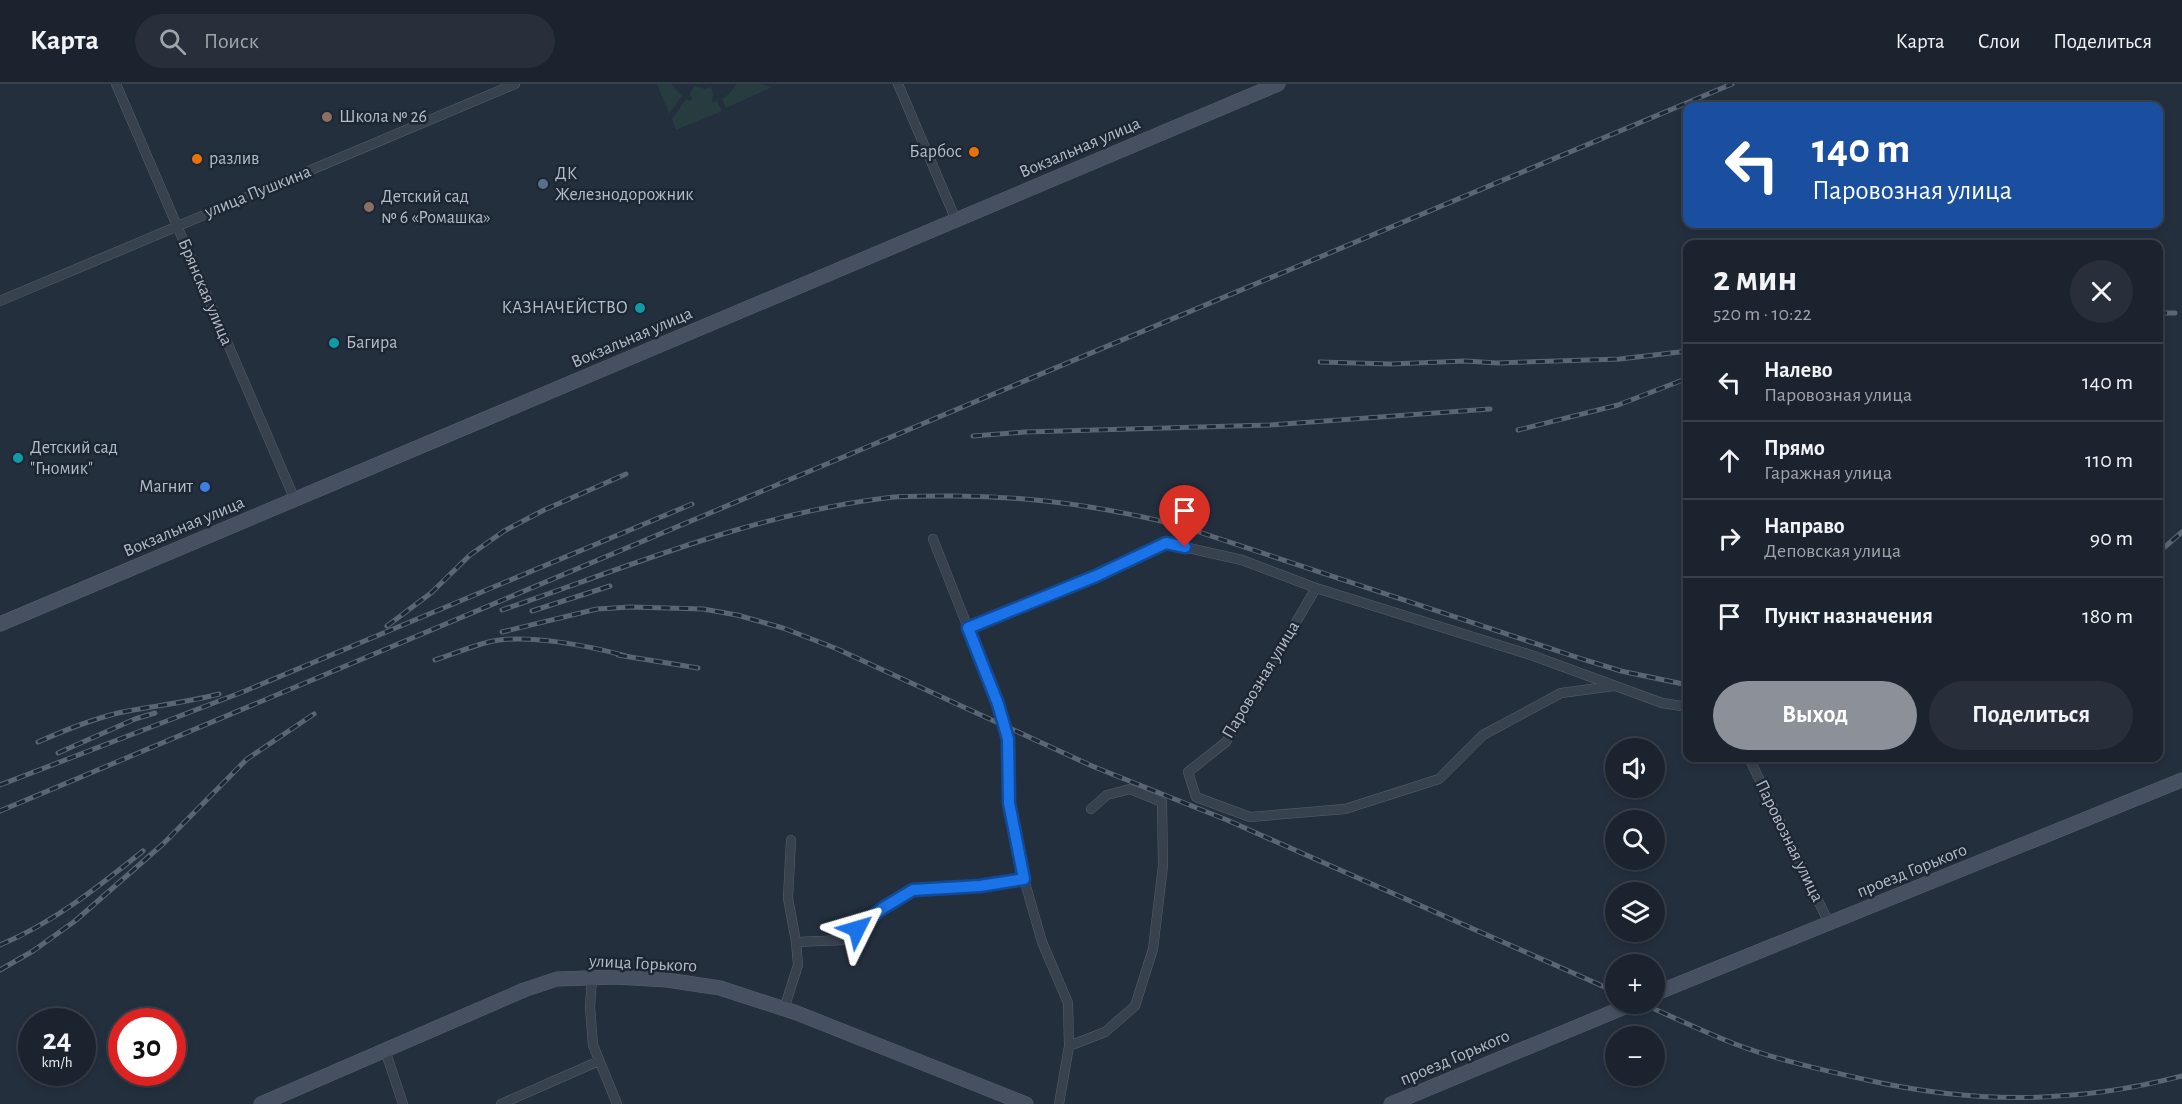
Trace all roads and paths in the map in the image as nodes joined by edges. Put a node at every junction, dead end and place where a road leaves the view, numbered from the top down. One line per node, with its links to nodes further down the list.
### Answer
1 (116, 84): 6 (street, Брянская улица)
2 (515, 84): 6 (street, улица Пушкина)
3 (898, 84): 5 (street)
4 (1278, 84): 5 (main road, Вокзальная улица)
5 (956, 220): 8 (main road, Вокзальная улица)
6 (177, 226): 7 (street, улица Пушкина); 8 (street, Брянская улица)
7 (0, 301)
8 (295, 500): 11 (main road, Вокзальная улица)
9 (933, 539): 12 (street)
10 (1316, 588): 12 (street); 13 (street, Паровозная улица); 13 (street, Паровозная улица)
11 (0, 624)
12 (968, 628): 19 (street)
13 (1616, 686): 14 (street, Паровозная улица)
14 (1683, 706)
15 (1751, 762): 20 (street, Паровозная улица)
16 (2182, 780): 20 (main road, проезд Горького)
17 (1091, 809): 26 (street)
18 (791, 840): 21 (street)
19 (1024, 879): 21 (street); 26 (street)
20 (1827, 925): 23 (main road, проезд Горького)
21 (796, 942): 24 (street)
22 (592, 978): 24 (main road, улица Горького); 27 (main road, улица Горького); 28 (street)
23 (1665, 990)
24 (784, 1009): 33 (main road, улица Горького)
25 (1608, 1014): 35 (main road, проезд Горького)
26 (1069, 1046): 34 (street)
27 (385, 1050): 29 (main road, улица Горького); 30 (street)
28 (599, 1061): 31 (street); 32 (street)
29 (261, 1104)
30 (403, 1104)
31 (501, 1104)
32 (617, 1104)
33 (1026, 1104)
34 (1059, 1104)
35 (1391, 1104)

